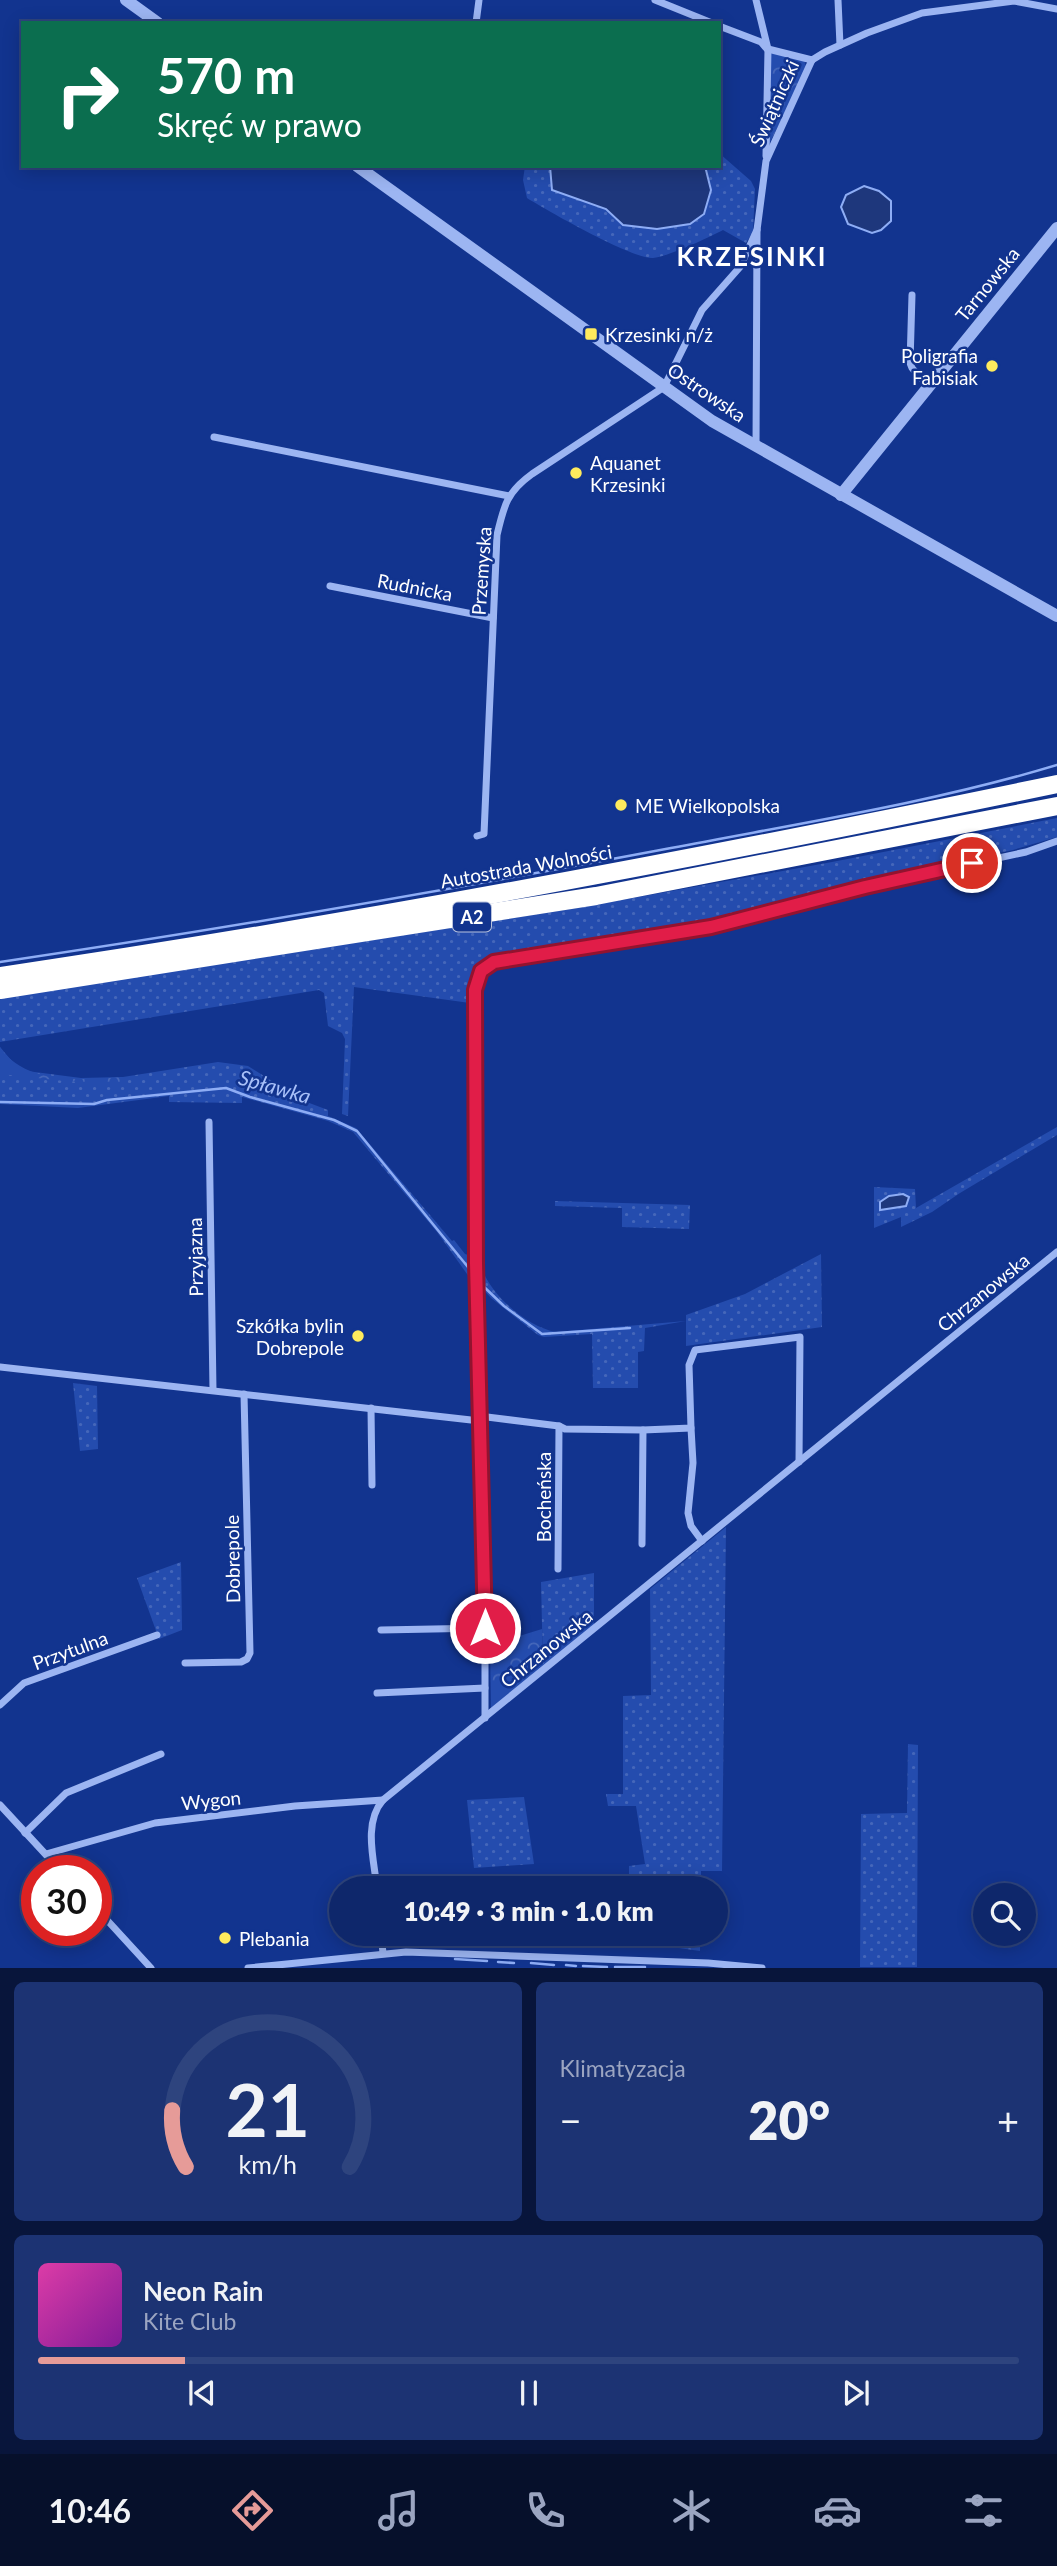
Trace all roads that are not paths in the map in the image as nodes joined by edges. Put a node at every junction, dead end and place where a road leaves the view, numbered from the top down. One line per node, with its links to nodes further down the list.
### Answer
1 (126, 0): 7 (street)
2 (478, 0): 8 (street)
3 (655, 0): 9 (street)
4 (756, 0): 12 (street, Świątniczki)
5 (838, 0): 11 (street)
6 (1057, 9): 11 (street)
7 (155, 21)
8 (475, 21)
9 (707, 21)
10 (721, 27): 12 (street)
11 (840, 45): 13 (street)
12 (768, 49): 13 (street, Świątniczki); 14 (street, Świątniczki)
13 (812, 60): 14 (street, Świątniczki)
14 (766, 160): 17 (street, Świątniczki)
15 (360, 168): 22 (street, Ostrowska)
16 (1057, 228): 21 (street, Tarnowska)
17 (757, 230): 18 (street, Świątniczki); 19 (street, Świątniczki)
18 (740, 267): 19 (street); 22 (street, Świątniczki)
19 (758, 271): 24 (street, Świątniczki)
20 (912, 295): 21 (street)
21 (928, 386): 25 (street, Tarnowska)
22 (664, 387): 24 (street, Ostrowska); 26 (street, Przemyska)
23 (214, 437): 26 (street)
24 (756, 448): 25 (street, Ostrowska)
25 (841, 495): 28 (street, Ostrowska)
26 (509, 496): 29 (street, Przemyska)
27 (330, 586): 29 (street, Rudnicka)
28 (1057, 616)
29 (493, 618): 34 (street, Przemyska)
30 (1057, 771): 33 (highway)
31 (1057, 784): 33 (highway, Autostrada Wolności / A2)
32 (1057, 808): 37 (highway, Autostrada Wolności / A2)
33 (918, 813): 36 (highway, Autostrada Wolności / A2)
34 (477, 835)
35 (1057, 841): 44 (street)
36 (0, 976)
37 (0, 990)
38 (209, 1122): 41 (street, Przyjazna)
39 (1057, 1252): 48 (street, Chrzanowska)
40 (0, 1367): 41 (street)
41 (213, 1390): 42 (street)
42 (244, 1394): 43 (street); 56 (street, Dobrepole)
43 (371, 1408): 44 (street); 49 (street)
44 (480, 1420): 45 (street, Bocheńska); 53 (street)
45 (558, 1426): 47 (street, Bocheńska); 52 (street, Bocheńska)
46 (691, 1428): 47 (street, Bocheńska); 48 (street); 50 (street)
47 (643, 1430): 51 (street)
48 (799, 1462): 50 (street, Chrzanowska)
49 (372, 1485)
50 (702, 1541): 60 (street, Chrzanowska)
51 (642, 1545)
52 (558, 1569)
53 (485, 1628): 54 (street); 57 (street)
54 (380, 1630)
55 (156, 1634): 59 (street, Przytulna)
56 (185, 1663)
57 (485, 1688): 58 (street); 60 (street)
58 (377, 1693)
59 (0, 1705)
60 (485, 1718): 62 (street, Chrzanowska)
61 (161, 1754): 64 (street)
62 (383, 1800): 65 (street, Wygon); 66 (street)
63 (0, 1805): 64 (street)
64 (25, 1833): 65 (street)
65 (46, 1854)
66 (376, 1876)
67 (112, 1925): 70 (street)
68 (383, 1946): 69 (street)
69 (383, 1953): 71 (street); 72 (street)
70 (151, 1968)
71 (248, 1968)
72 (762, 1968)

